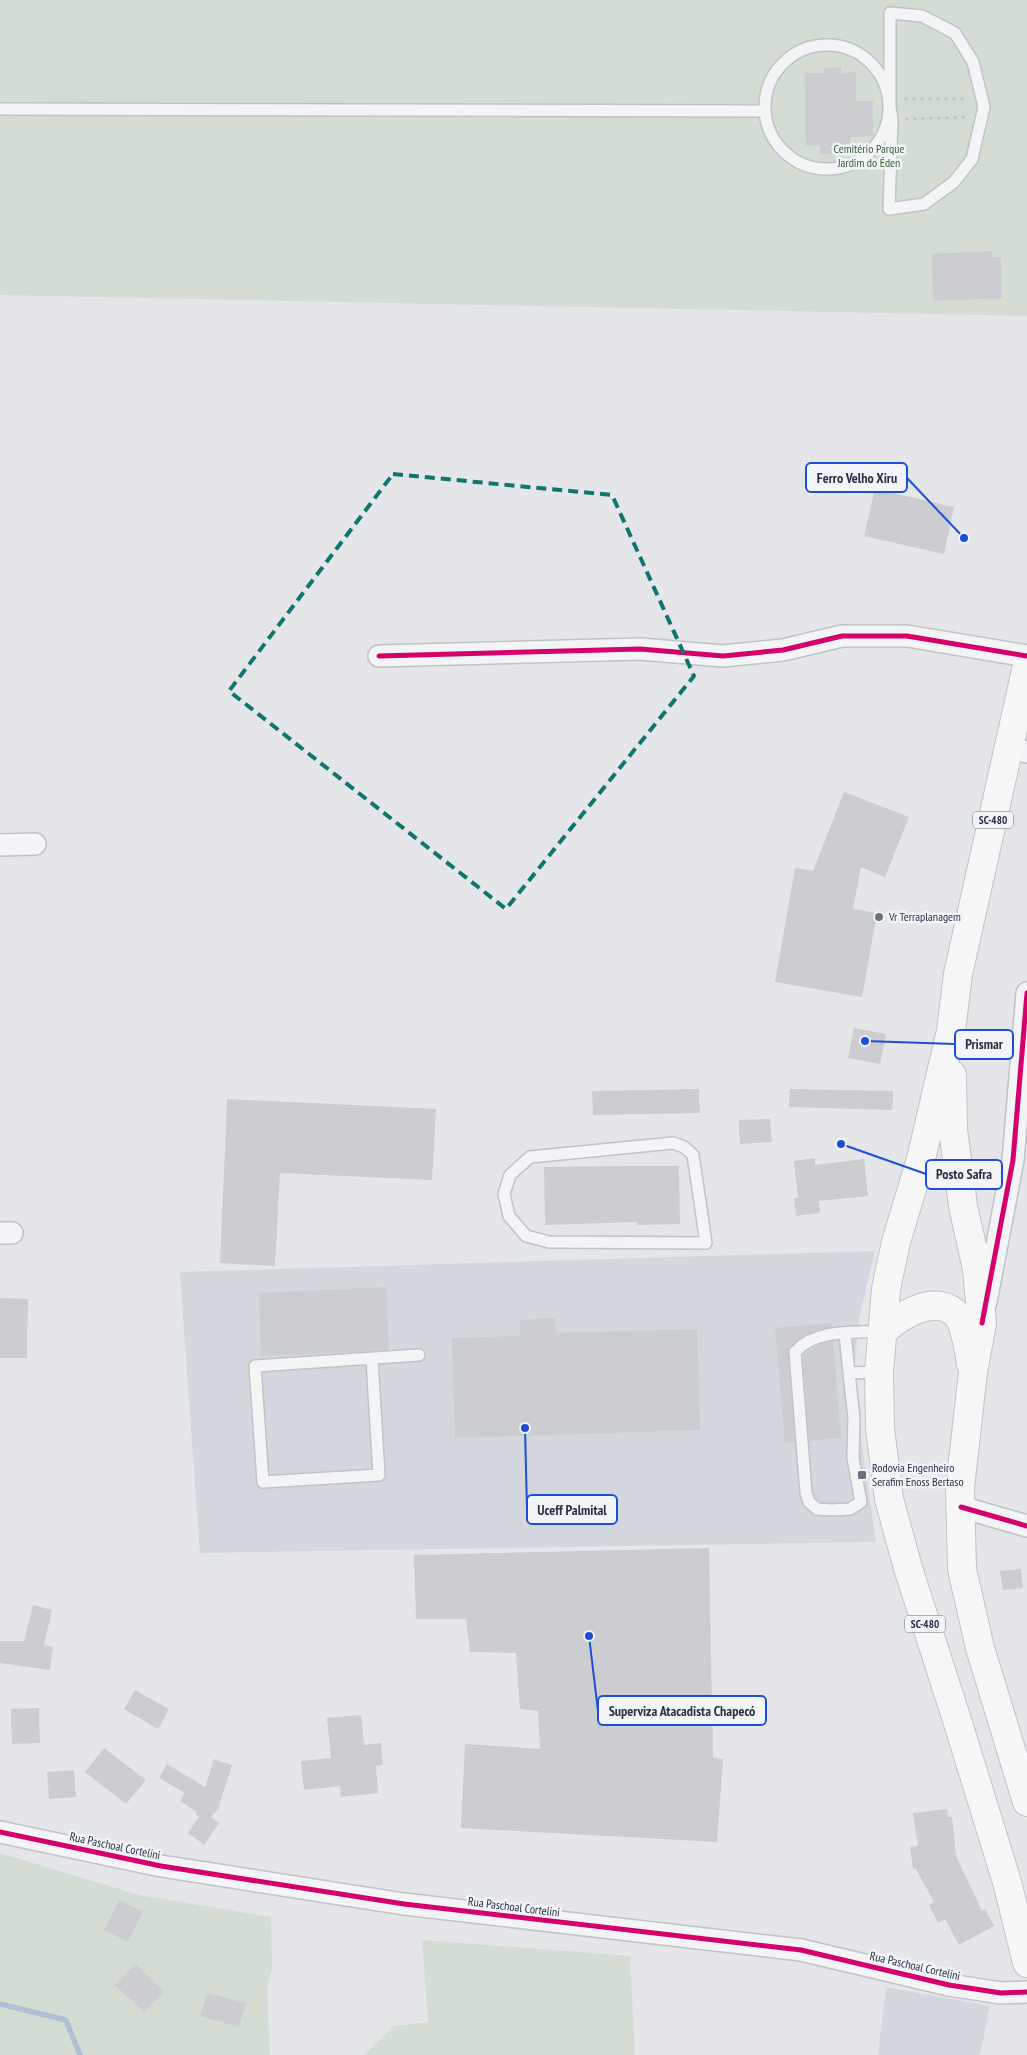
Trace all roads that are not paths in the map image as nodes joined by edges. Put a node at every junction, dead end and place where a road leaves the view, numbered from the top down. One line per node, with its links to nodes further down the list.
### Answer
1 (0, 109): 3 (lane)
2 (891, 109): 2 (lane); 3 (lane); 3 (lane)
3 (765, 111)
4 (379, 656): 5 (street)
5 (1027, 656)
6 (1027, 666): 7 (main road, SC-480)
7 (1018, 750): 11 (main road, SC-480)
8 (35, 844): 9 (street)
9 (0, 845)
10 (1027, 993): 12 (street)
11 (951, 1031): 14 (main road); 15 (main road, SC-480)
12 (1020, 1162): 14 (street)
13 (706, 1243): 13 (lane)
14 (982, 1323): 20 (main road)
15 (883, 1330): 16 (lane); 19 (main road, SC-480); 20 (main road)
16 (846, 1333): 21 (lane); 21 (lane)
17 (419, 1355): 18 (lane)
18 (372, 1358): 18 (lane)
19 (879, 1372): 21 (lane); 26 (main road, SC-480)
20 (973, 1372): 22 (main road)
21 (848, 1373)
22 (961, 1507): 23 (street); 24 (main road)
23 (1027, 1526)
24 (1027, 1802)
25 (0, 1832): 27 (street, Rua Paschoal Cortelini)
26 (1027, 1963)
27 (1027, 1992)

